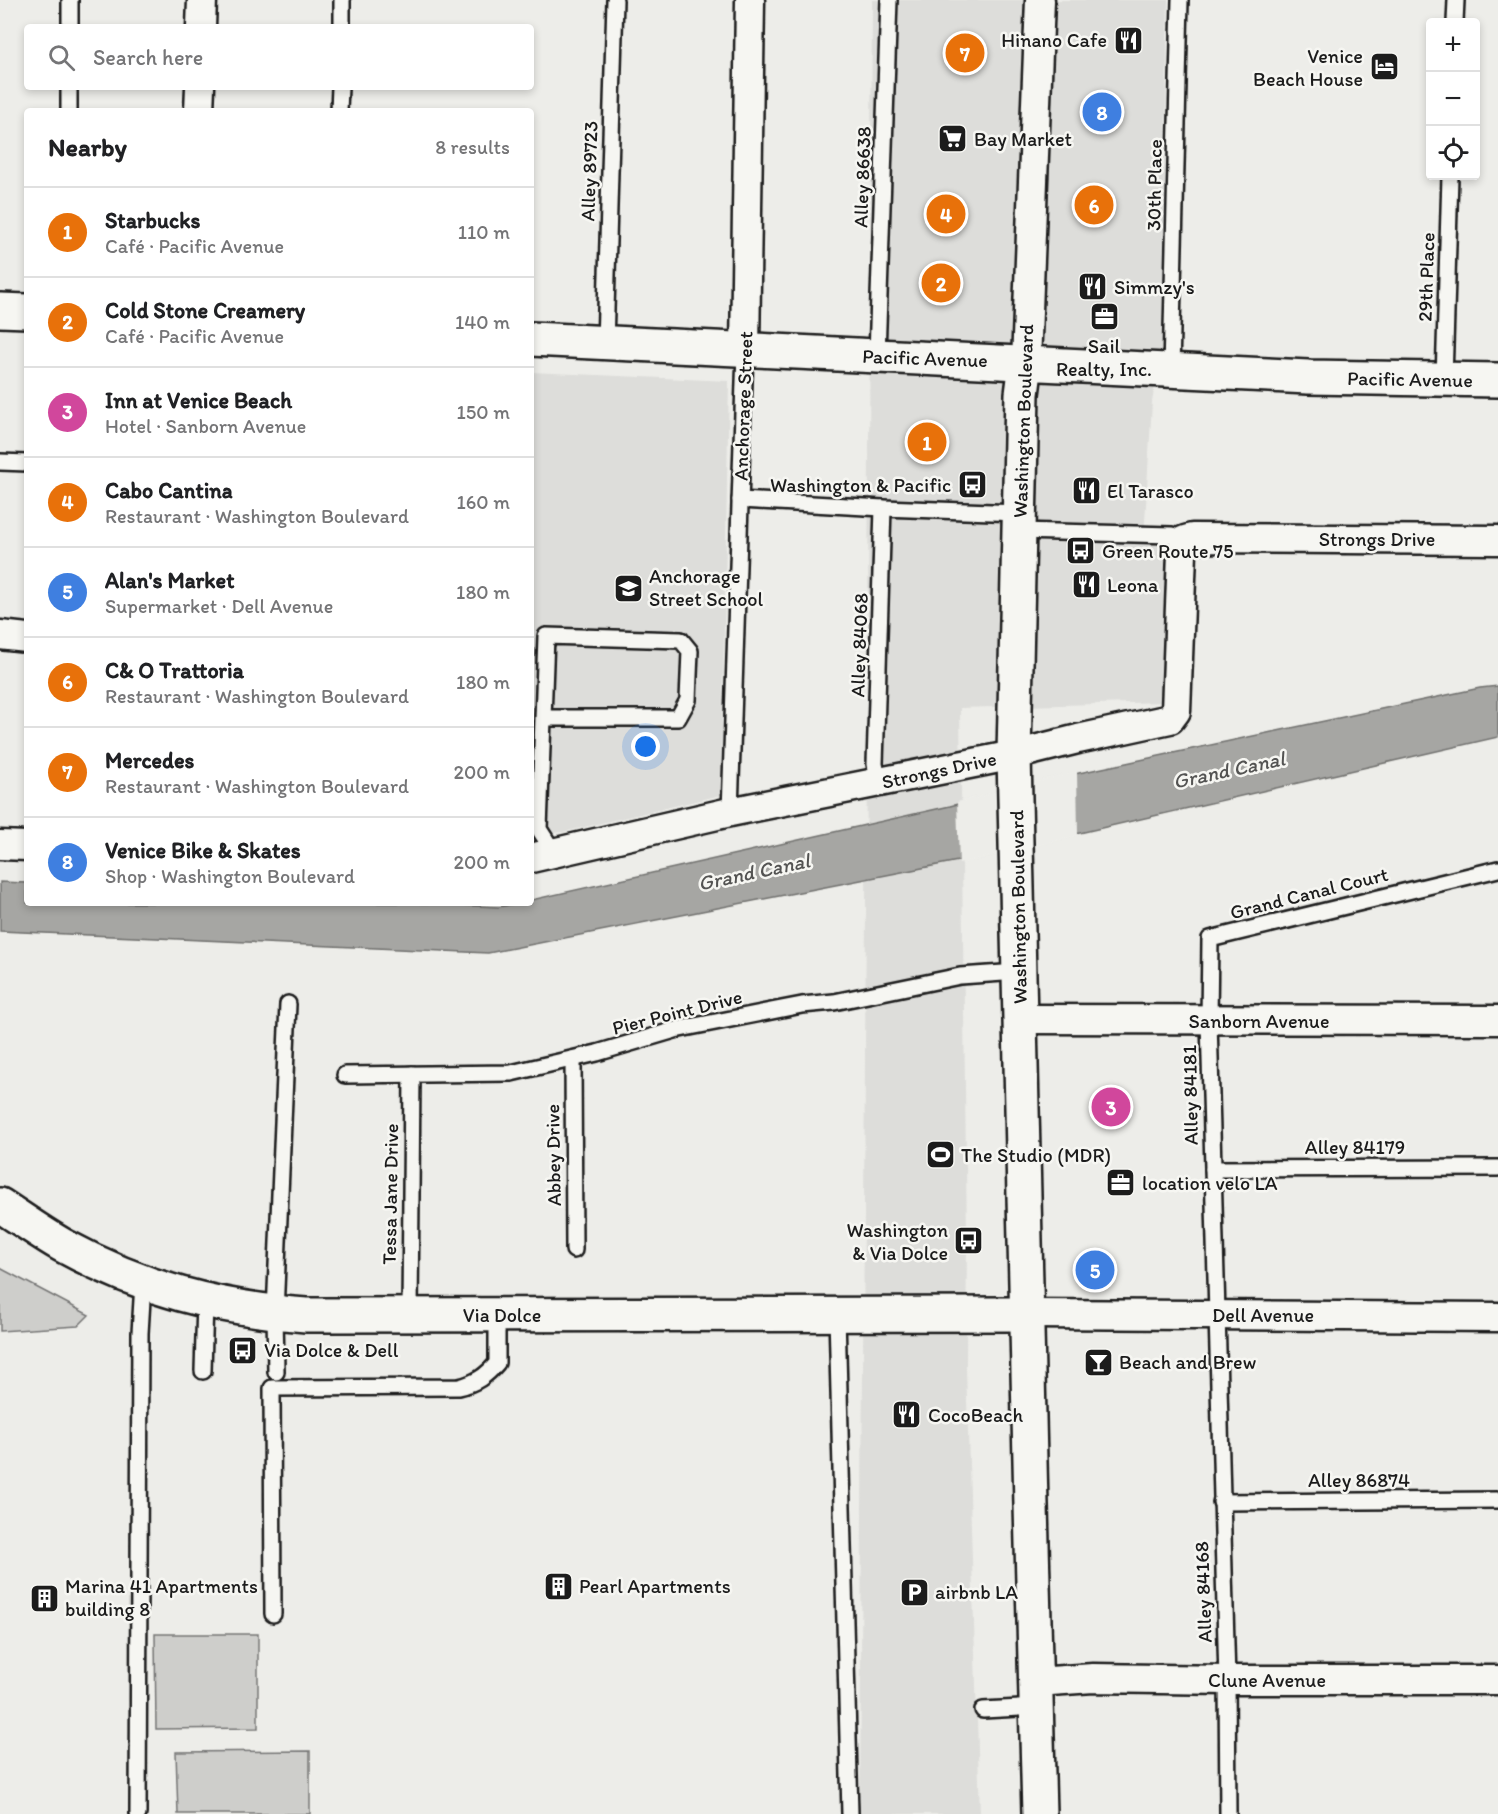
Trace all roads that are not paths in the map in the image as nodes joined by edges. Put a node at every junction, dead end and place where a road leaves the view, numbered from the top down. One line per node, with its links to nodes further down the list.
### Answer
1 (70, 0): 11 (lane)
2 (202, 0): 12 (street)
3 (342, 0): 13 (lane)
4 (615, 0): 24 (lane, Alley 89723)
5 (750, 0): 25 (street, Anchorage Street)
6 (889, 0): 26 (lane, Alley 86638)
7 (1040, 0): 27 (street, Washington Boulevard)
8 (1180, 0): 28 (lane, 30th Place)
9 (1456, 0): 10 (lane)
10 (1455, 18)
11 (70, 24)
12 (201, 24)
13 (342, 24)
14 (69, 90): 17 (lane)
15 (200, 90): 18 (street)
16 (340, 90): 19 (lane)
17 (69, 108)
18 (199, 108)
19 (339, 108)
20 (1450, 180): 29 (lane, 29th Place)
21 (0, 310): 22 (main road)
22 (24, 311)
23 (534, 339): 24 (main road, Pacific Avenue)
24 (605, 344): 25 (main road, Pacific Avenue)
25 (745, 351): 26 (main road, Pacific Avenue); 33 (lane, Anchorage Street)
26 (877, 355): 27 (main road, Pacific Avenue)
27 (1026, 363): 28 (main road, Pacific Avenue); 35 (main road, Washington Boulevard)
28 (1171, 370): 29 (main road, Pacific Avenue)
29 (1444, 380): 30 (main road, Pacific Avenue)
30 (1498, 380)
31 (0, 462): 32 (lane)
32 (24, 463)
33 (740, 500): 34 (lane, Strongs Drive); 43 (lane, Anchorage Street)
34 (883, 508): 35 (lane, Strongs Drive); 42 (lane, Alley 84068)
35 (1019, 522): 36 (lane, Strongs Drive); 41 (main road, Washington Boulevard)
36 (1185, 540): 37 (street, Strongs Drive); 41 (street, Strongs Drive)
37 (1498, 540)
38 (0, 635): 39 (street)
39 (24, 638)
40 (543, 718): 40 (lane); 46 (lane)
41 (1015, 769): 42 (street, Strongs Drive); 48 (main road, Washington Boulevard)
42 (879, 783): 43 (street, Strongs Drive)
43 (730, 812): 46 (street, Strongs Drive)
44 (0, 845): 45 (street)
45 (24, 846)
46 (542, 855)
47 (1498, 869): 52 (lane, Grand Canal Court)
48 (1018, 972): 50 (main road, Washington Boulevard); 53 (lane, Pier Point Drive)
49 (288, 1004): 62 (lane)
50 (1020, 1019): 52 (street, Sanborn Avenue); 64 (main road, Washington Boulevard)
51 (1498, 1020): 52 (street, Sanborn Avenue)
52 (1209, 1021): 57 (lane, Alley 84181)
53 (573, 1059): 54 (lane, Pier Point Drive); 59 (lane, Abbey Drive)
54 (412, 1074): 55 (lane, Pier Point Drive); 63 (lane, Tessa Jane Drive)
55 (345, 1075)
56 (1498, 1168): 57 (lane, Alley 84179)
57 (1213, 1169): 67 (lane, Alley 84181)
58 (0, 1205): 60 (main road, Via Dolce)
59 (574, 1250)
60 (143, 1283): 61 (main road, Via Dolce); 78 (lane)
61 (205, 1301): 62 (main road, Via Dolce); 69 (lane)
62 (275, 1313): 63 (main road, Via Dolce); 70 (lane)
63 (410, 1314): 65 (main road, Via Dolce)
64 (1028, 1314): 66 (main road, Via Dolce); 67 (street, Dell Avenue); 76 (main road, Washington Boulevard)
65 (497, 1315): 66 (main road, Via Dolce); 73 (lane)
66 (837, 1315): 79 (lane)
67 (1216, 1315): 68 (street, Dell Avenue); 72 (lane, Alley 84168)
68 (1498, 1317)
69 (203, 1371)
70 (276, 1371)
71 (1498, 1500): 72 (lane, Alley 86874)
72 (1221, 1503): 74 (lane, Alley 84168)
73 (273, 1614)
74 (1227, 1680): 75 (street, Clune Avenue); 76 (street, Clune Avenue); 81 (lane, Alley 84168)
75 (1498, 1680)
76 (1036, 1694): 77 (lane); 80 (main road, Washington Boulevard)
77 (983, 1710)
78 (138, 1814)
79 (850, 1814)
80 (1039, 1814)
81 (1228, 1814)

